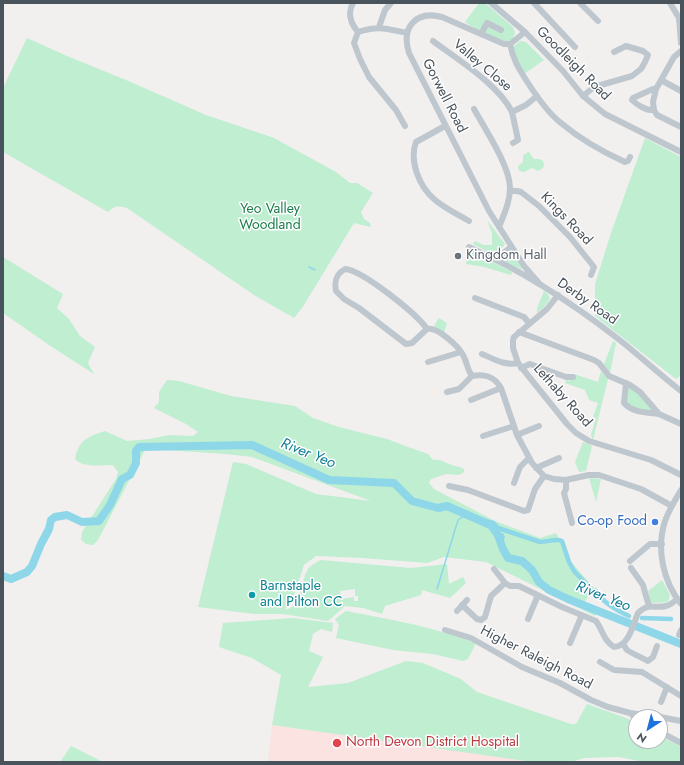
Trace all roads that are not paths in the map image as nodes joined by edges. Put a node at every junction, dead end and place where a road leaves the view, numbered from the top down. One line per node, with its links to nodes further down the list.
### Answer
1 (353, 3): 10 (street)
2 (391, 3): 8 (street)
3 (491, 3): 11 (street, Goodleigh Road)
4 (534, 3): 17 (street)
5 (580, 3): 7 (street)
6 (670, 3): 15 (street)
7 (598, 21)
8 (379, 27): 10 (street); 12 (street)
9 (501, 30): 13 (street)
10 (358, 32): 28 (street)
11 (525, 32): 16 (street); 24 (street, Goodleigh Road)
12 (407, 33): 13 (street); 29 (street, Gorwell Road)
13 (481, 34): 16 (street)
14 (433, 41): 27 (street, Valley Close)
15 (681, 43)
16 (510, 44): 23 (street)
17 (575, 47)
18 (681, 51): 20 (street)
19 (614, 52): 24 (street)
20 (661, 80): 21 (street); 22 (street)
21 (656, 90): 26 (street); 26 (street)
22 (681, 91)
23 (537, 96): 27 (street, Valley Close); 33 (street)
24 (583, 96): 32 (street, Goodleigh Road)
25 (474, 109): 34 (street)
26 (654, 110): 30 (street)
27 (512, 112): 31 (street, Valley Close)
28 (405, 126)
29 (445, 126): 35 (street); 36 (street, Gorwell Road)
30 (681, 127)
31 (513, 143)
32 (681, 152)
33 (630, 157)
34 (510, 191): 36 (street); 40 (street, Kings Road)
35 (469, 221)
36 (499, 227): 38 (street, Gorwell Road)
37 (470, 247): 39 (street, Derby Road)
38 (511, 247): 39 (street); 41 (street, Gorwell Road)
39 (499, 260): 41 (street, Derby Road)
40 (590, 274)
41 (538, 282): 42 (street, Derby Road)
42 (558, 295): 44 (street); 55 (street, Derby Road)
43 (475, 298): 44 (street)
44 (529, 323): 46 (street)
45 (428, 329): 45 (street); 47 (street)
46 (519, 332): 50 (street); 53 (street)
47 (461, 352): 49 (street); 51 (street)
48 (482, 354): 50 (street)
49 (428, 362)
50 (520, 365): 52 (street); 67 (street, Lethaby Road)
51 (472, 376): 54 (street); 56 (street)
52 (573, 377)
53 (626, 383): 58 (street); 58 (street)
54 (501, 388): 57 (street); 60 (street)
55 (681, 391)
56 (447, 392)
57 (471, 400)
58 (659, 414): 59 (street)
59 (681, 424)
60 (514, 426): 62 (street); 63 (street)
61 (539, 426): 62 (street)
62 (517, 435): 64 (street)
63 (483, 436)
64 (529, 458): 66 (street); 70 (street)
65 (559, 458): 66 (street)
66 (536, 468): 68 (street)
67 (681, 475)
68 (544, 476): 69 (street); 71 (street)
69 (566, 480): 73 (street); 74 (street)
70 (514, 482)
71 (450, 486)
72 (681, 490): 73 (street)
73 (672, 506): 75 (street)
74 (572, 523)
75 (662, 544): 80 (street); 82 (street)
76 (494, 569): 77 (street)
77 (505, 583): 78 (street); 81 (street)
78 (538, 595): 84 (street); 85 (street)
79 (467, 600): 81 (street)
80 (679, 601): 82 (street)
81 (462, 605): 83 (street)
82 (650, 606): 88 (street)
83 (456, 611)
84 (582, 615): 87 (street); 88 (street)
85 (528, 619)
86 (445, 630): 94 (street, Higher Raleigh Road)
87 (570, 643)
88 (623, 644): 89 (street)
89 (657, 646)
90 (600, 662): 91 (street)
91 (667, 687): 92 (street); 93 (street)
92 (681, 696)
93 (661, 702)
94 (628, 712)
95 (668, 718): 96 (street)
96 (681, 720)
97 (668, 736): 98 (street)
98 (681, 743)

